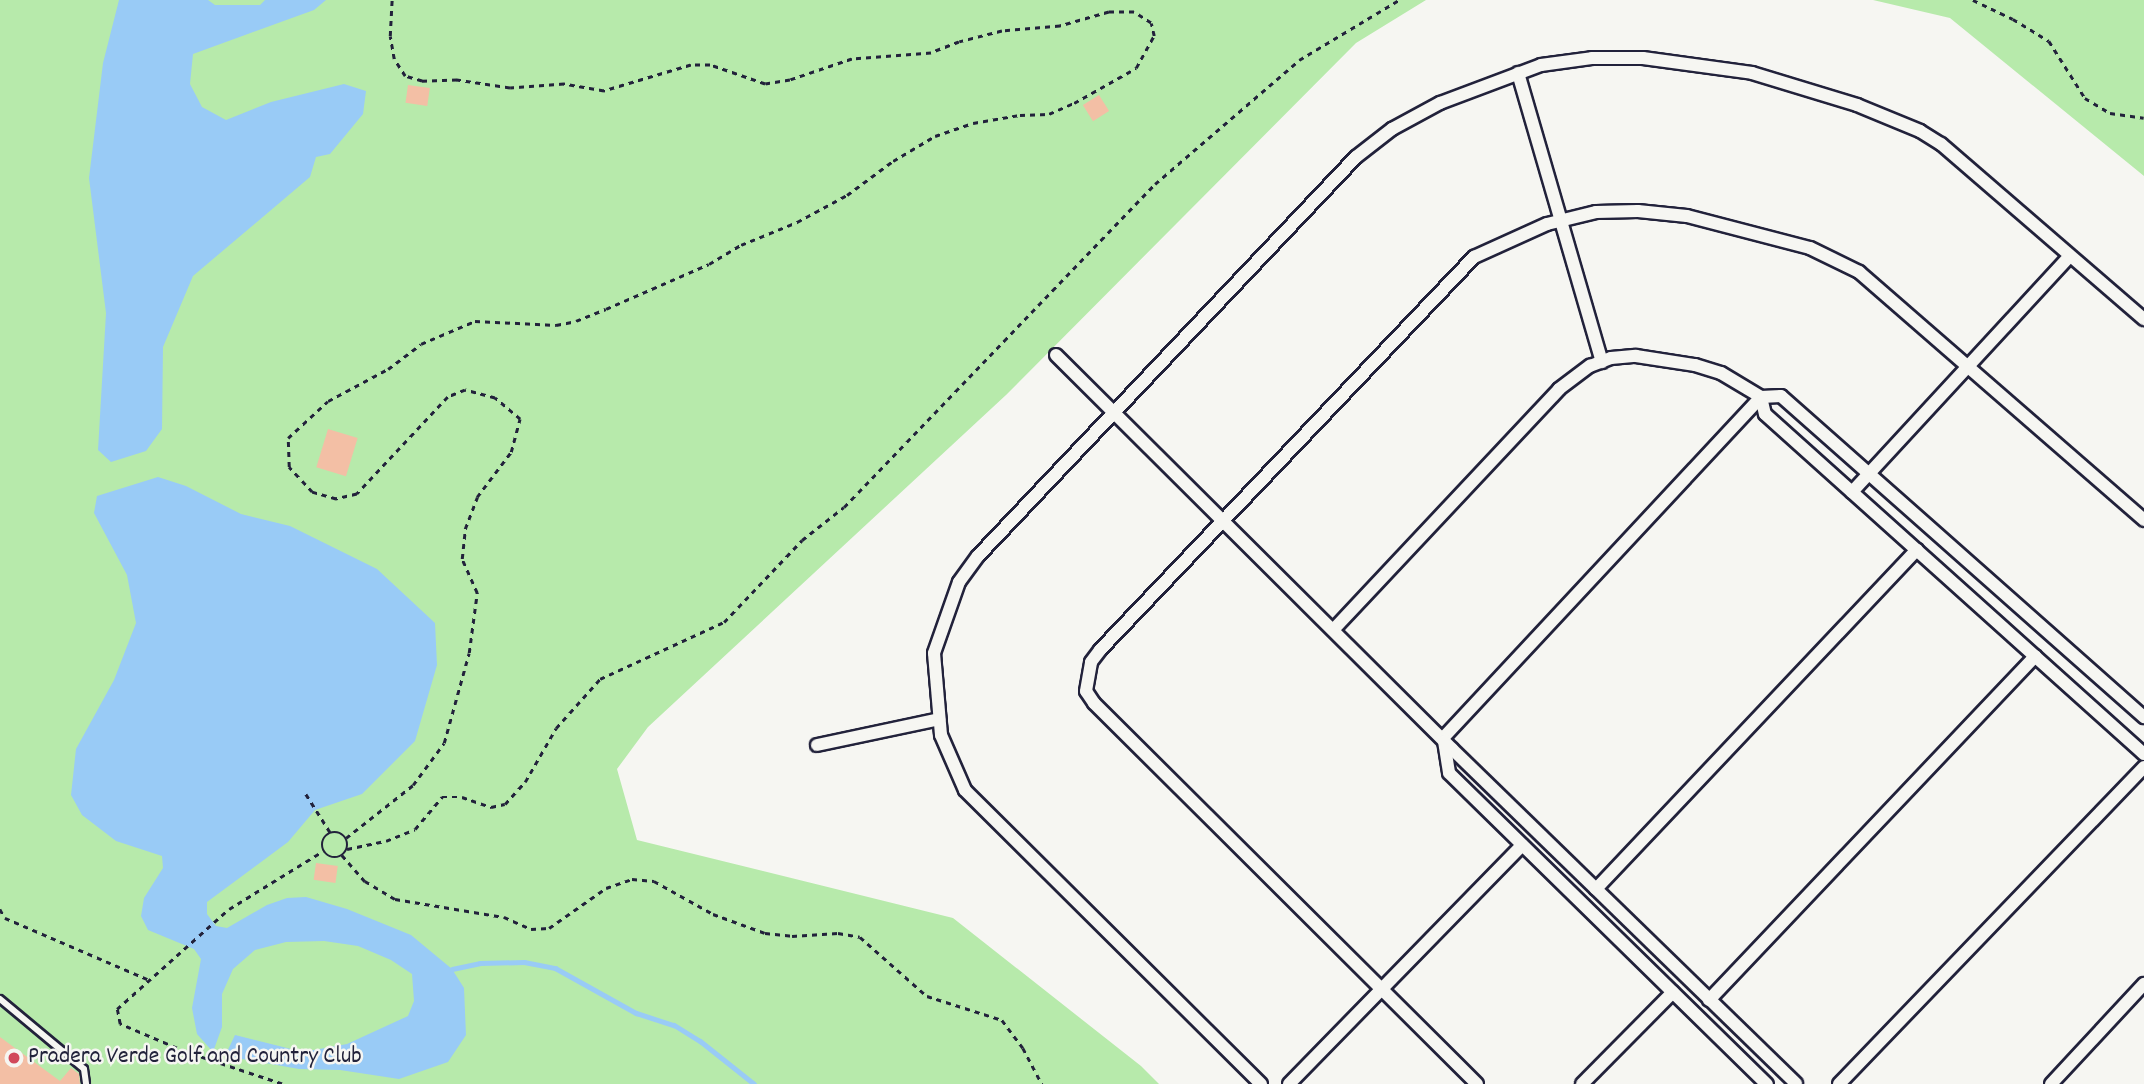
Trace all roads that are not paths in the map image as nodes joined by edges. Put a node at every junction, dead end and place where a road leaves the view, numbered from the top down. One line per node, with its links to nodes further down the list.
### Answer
1 (1518, 73): 2 (street); 3 (street); 9 (street)
2 (1561, 220): 6 (street); 7 (street); 12 (street)
3 (2070, 256): 4 (street); 7 (street)
4 (2144, 319)
5 (1056, 355): 9 (street)
6 (1602, 362): 8 (street); 15 (street)
7 (1968, 366): 10 (street); 13 (street)
8 (1761, 397): 10 (street); 11 (street); 19 (street)
9 (1114, 412): 12 (street); 18 (street)
10 (1869, 473): 11 (street); 17 (street)
11 (1852, 492): 14 (street)
12 (1223, 520): 15 (street); 26 (street)
13 (2144, 520)
14 (1917, 550): 16 (street); 24 (street)
15 (1334, 629): 19 (street)
16 (2035, 656): 21 (street); 29 (street)
17 (2144, 717)
18 (939, 719): 20 (street); 31 (street)
19 (1444, 737): 23 (street); 24 (street)
20 (817, 745)
21 (2144, 754)
22 (2144, 767): 37 (street)
23 (1522, 845): 26 (street); 27 (street)
24 (1597, 889): 29 (street)
25 (2144, 984): 38 (street)
26 (1381, 989): 32 (street); 33 (street)
27 (1673, 992): 34 (street); 35 (street)
28 (0, 999): 30 (lane)
29 (1710, 1000): 36 (street)
30 (86, 1084)
31 (1261, 1084)
32 (1289, 1084)
33 (1477, 1084)
34 (1582, 1084)
35 (1767, 1084)
36 (1796, 1084)
37 (1839, 1084)
38 (2051, 1084)

